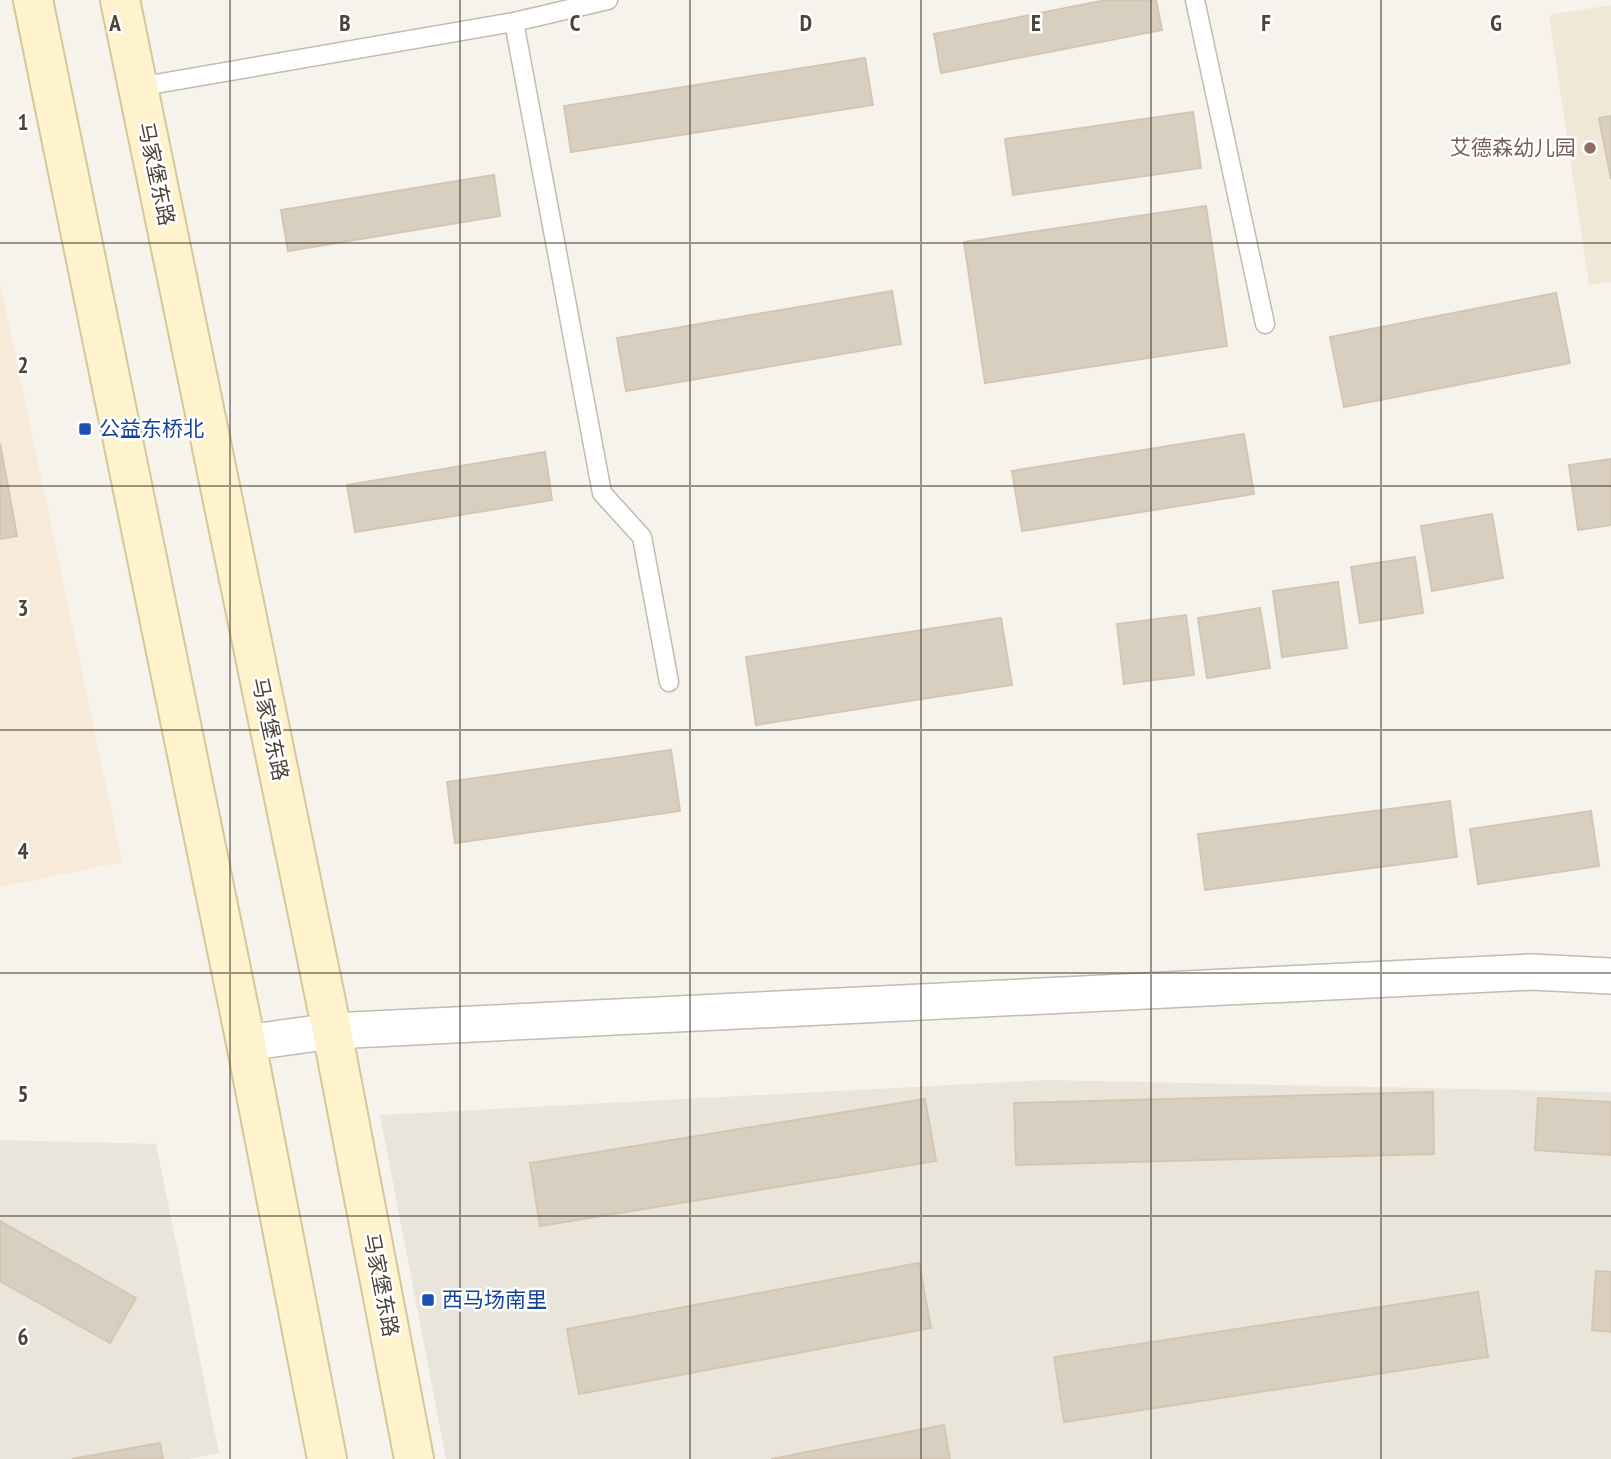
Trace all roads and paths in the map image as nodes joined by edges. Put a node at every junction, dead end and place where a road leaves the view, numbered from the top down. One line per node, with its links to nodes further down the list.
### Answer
1 (33, 0): 11 (main road)
2 (120, 0): 6 (main road, 马家堡东路)
3 (608, 0): 5 (lane)
4 (1195, 0): 7 (lane)
5 (514, 22): 6 (lane); 8 (lane)
6 (138, 88): 10 (main road, 马家堡东路)
7 (1265, 324)
8 (668, 682)
9 (1611, 976): 10 (street)
10 (332, 1031): 11 (street); 13 (main road, 马家堡东路)
11 (246, 1043): 12 (main road)
12 (327, 1459)
13 (414, 1459)

